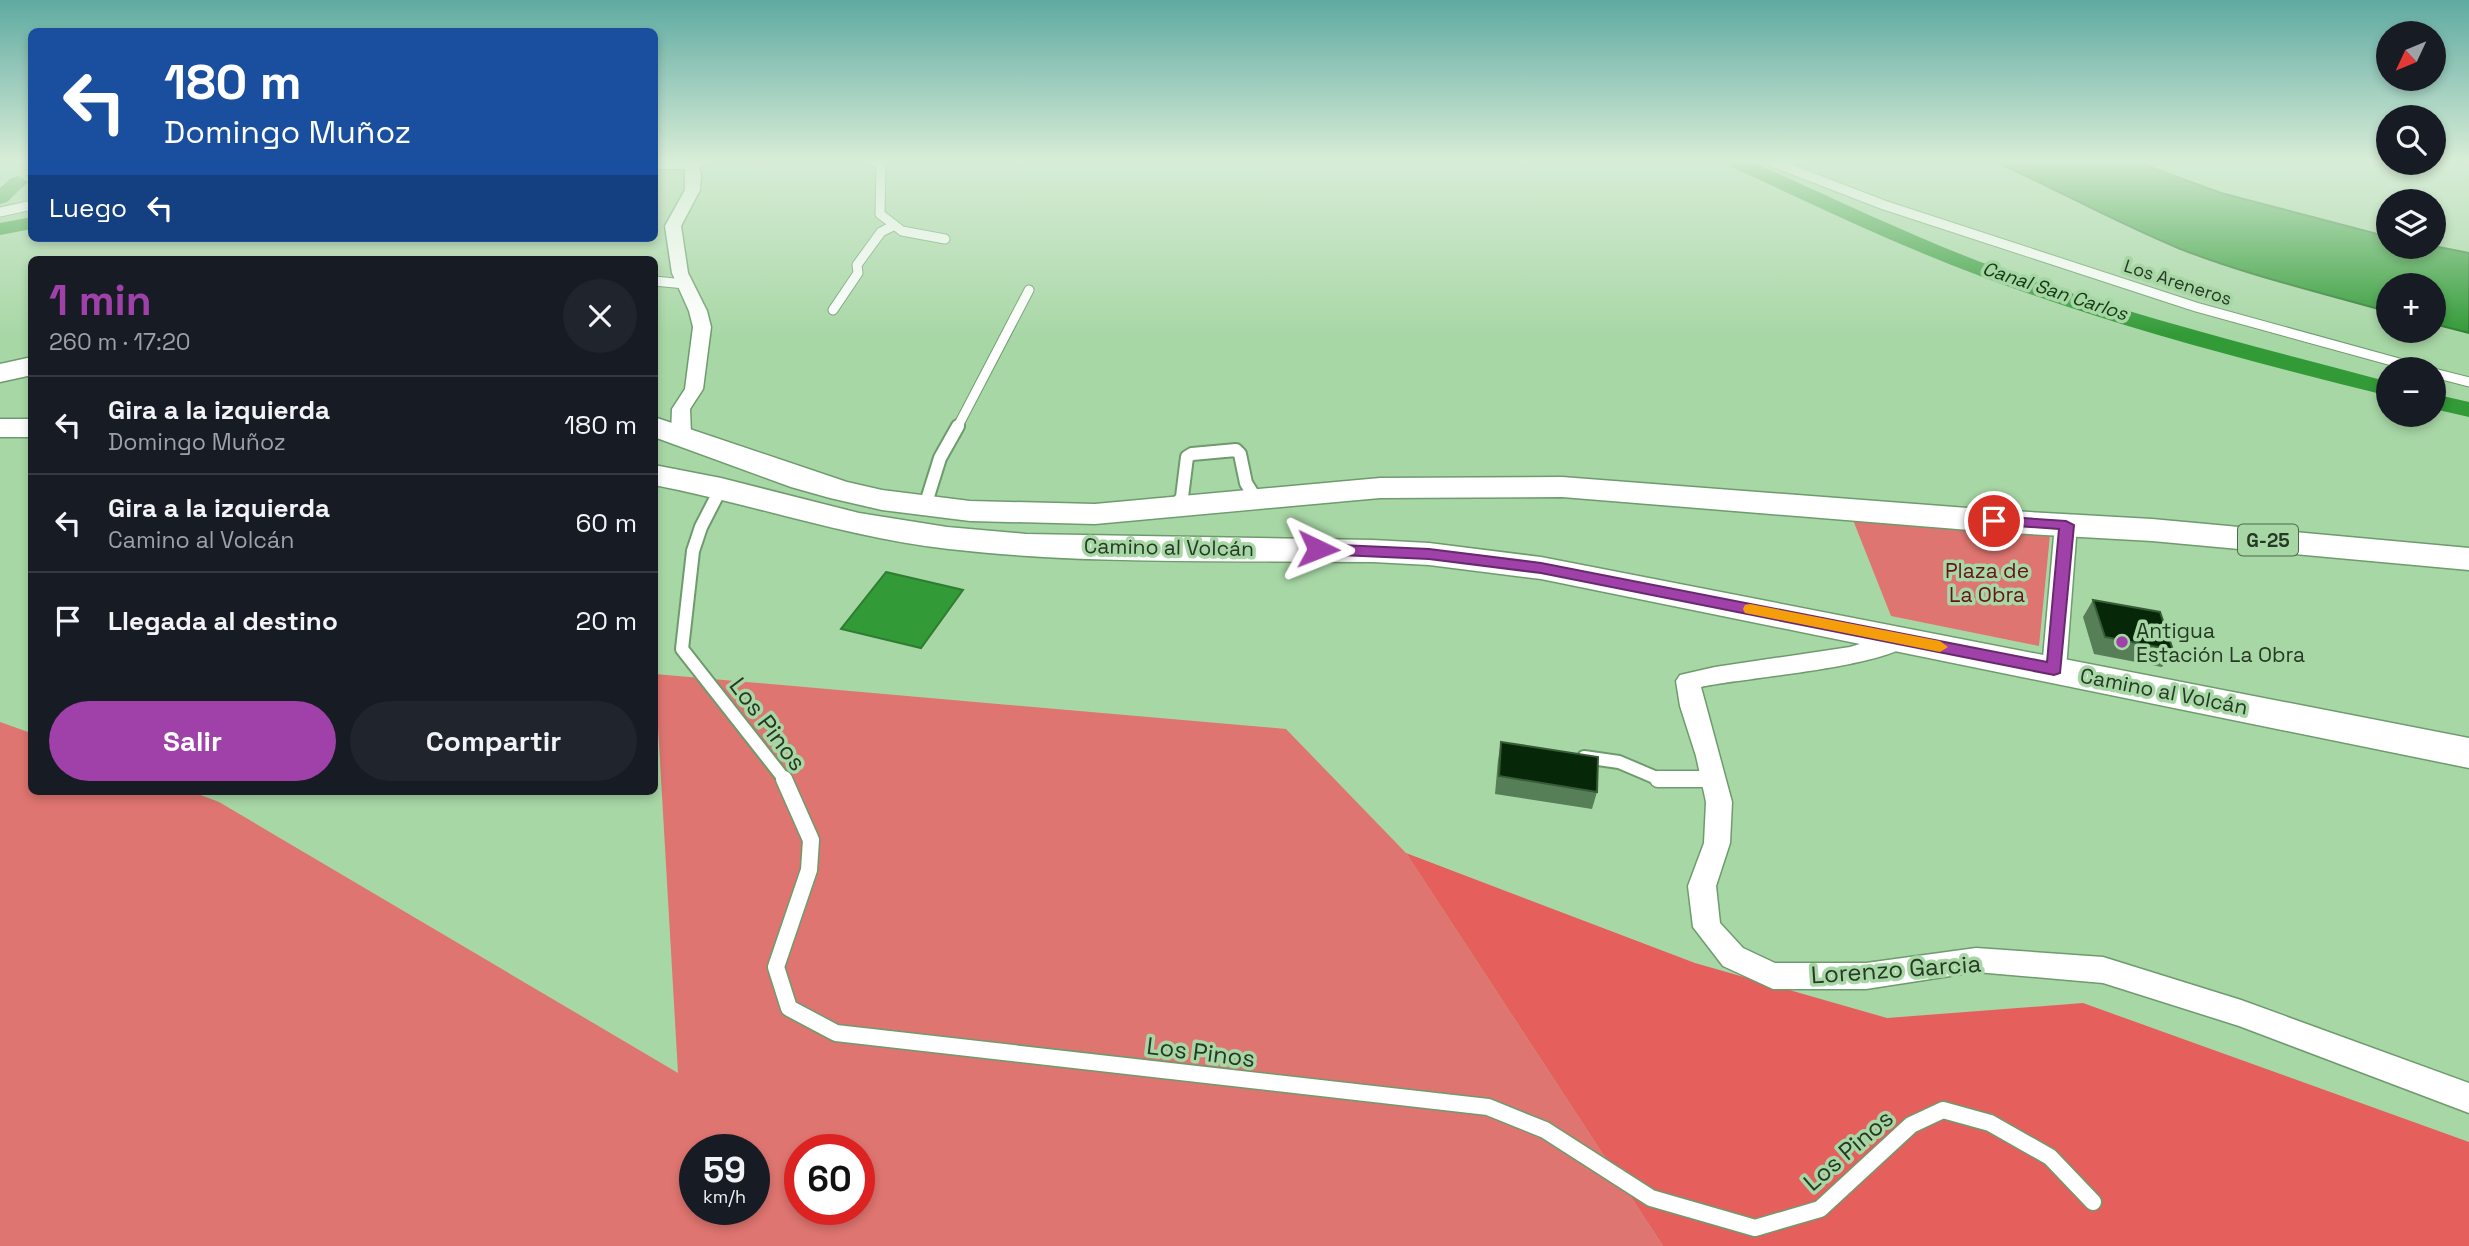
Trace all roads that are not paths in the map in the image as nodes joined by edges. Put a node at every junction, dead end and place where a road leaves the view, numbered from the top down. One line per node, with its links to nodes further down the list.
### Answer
1 (677, 219): 7 (street)
2 (884, 219): 4 (lane)
3 (1927, 219): 10 (lane, Los Areneros)
4 (891, 227): 5 (lane); 9 (lane)
5 (944, 239)
6 (658, 281): 7 (lane)
7 (685, 284): 17 (street)
8 (1029, 290): 21 (lane)
9 (833, 310)
10 (2377, 357)
11 (28, 367): 12 (main road)
12 (0, 373)
13 (2446, 376): 14 (lane)
14 (2469, 382)
15 (0, 428): 16 (main road)
16 (28, 428)
17 (668, 430): 21 (main road, Camino al Volcán / G-25)
18 (658, 476): 19 (main road, Camino al Volcán)
19 (721, 488): 25 (main road, Camino al Volcán); 31 (lane, Los Pinos)
20 (1256, 499): 22 (main road, Camino al Volcán / G-25); 22 (lane); 23 (main road, Camino al Volcán / G-25)
21 (925, 506): 22 (main road, Camino al Volcán / G-25)
22 (1174, 508)
23 (2066, 525): 24 (main road, Camino al Volcán / G-25); 26 (street)
24 (2469, 559)
25 (1902, 639): 26 (main road, Camino al Volcán); 29 (street, Lorenzo Garcia)
26 (2054, 669): 27 (main road, Camino al Volcán)
27 (2469, 753)
28 (1569, 754): 29 (lane)
29 (1713, 779): 30 (street, Lorenzo Garcia)
30 (2469, 1098)
31 (2093, 1202)

